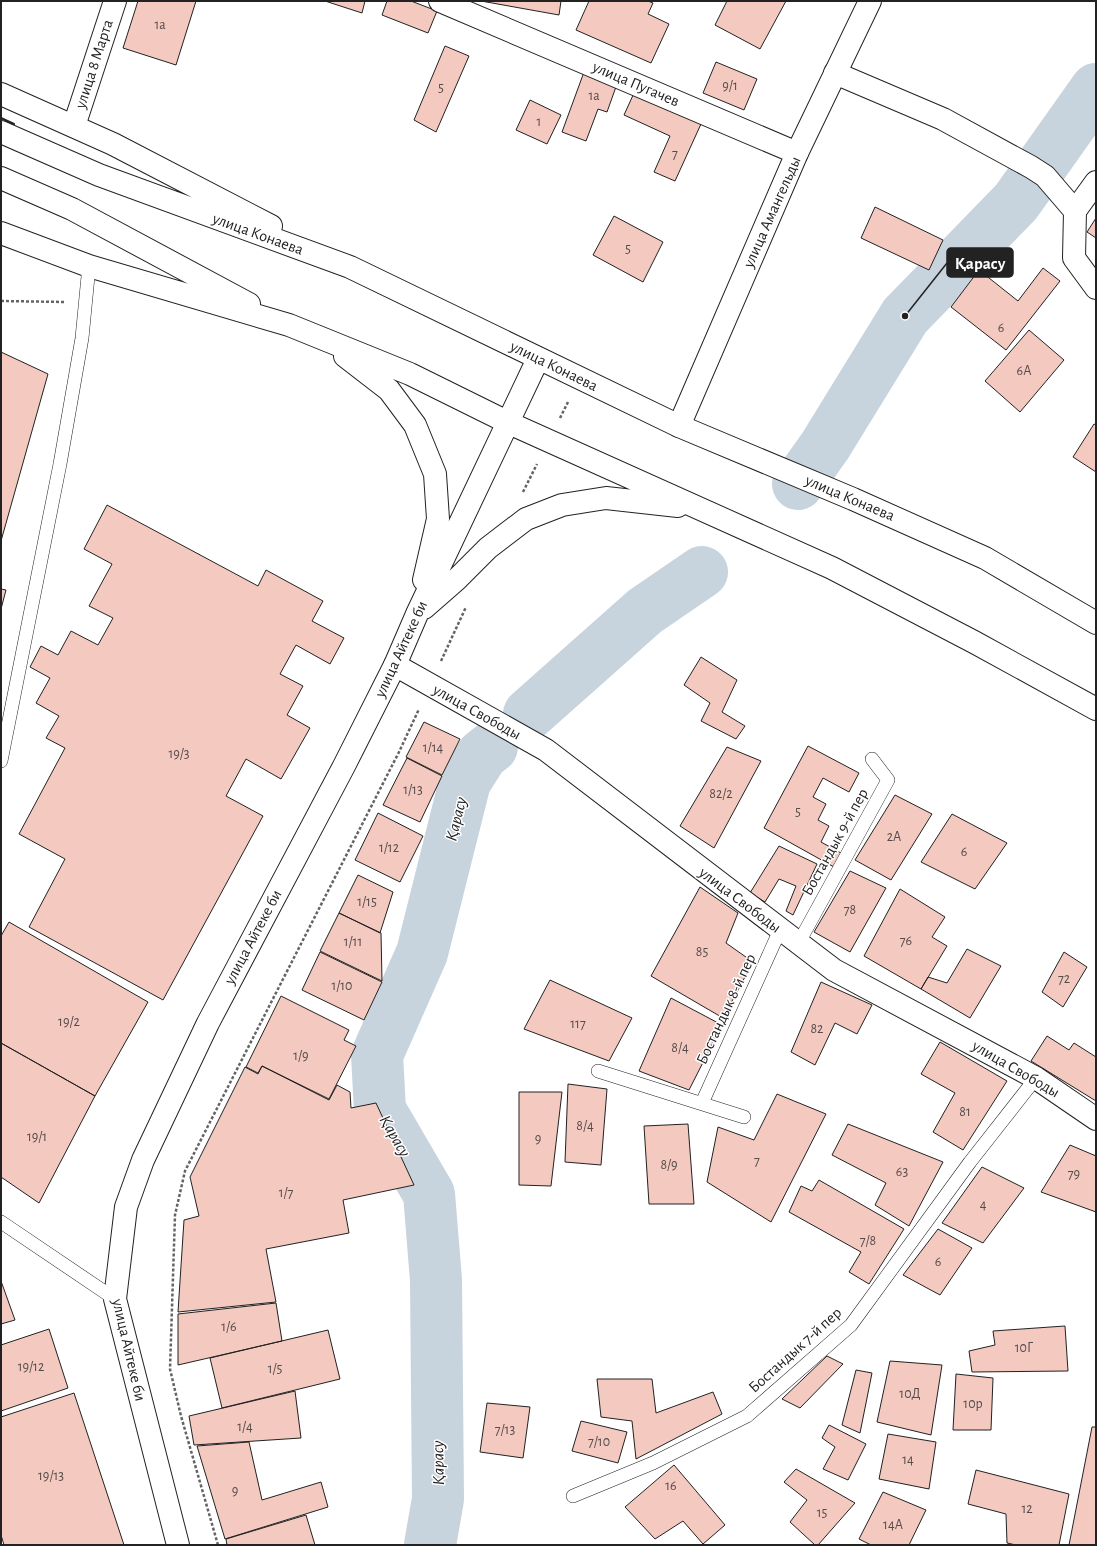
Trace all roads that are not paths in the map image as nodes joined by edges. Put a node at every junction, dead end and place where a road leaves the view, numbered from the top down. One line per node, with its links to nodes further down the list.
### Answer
1 (115, 1): 7 (main road, улица 8 Марта)
2 (440, 1): 4 (main road, улица Пугачев)
3 (870, 1): 5 (main road, улица Амангельды)
4 (473, 8): 9 (main road, улица Пугачев)
5 (835, 73): 9 (main road, улица Амангельды); 12 (main road)
6 (1, 94): 7 (main road)
7 (74, 126): 15 (main road)
8 (1, 132): 15 (main road, улица Конаева)
9 (797, 153): 21 (main road, улица Амангельды)
10 (1, 178): 17 (main road)
11 (1096, 182): 12 (main road)
12 (1075, 211): 16 (main road)
13 (1, 233): 14 (main road)
14 (89, 266): 17 (main road); 28 (lane)
15 (350, 267): 19 (main road, улица Конаева)
16 (1096, 288)
17 (289, 325): 18 (main road)
18 (326, 340): 20 (main road); 23 (main road)
19 (538, 359): 20 (main road, улица Айтеке би); 21 (main road, улица Конаева)
20 (509, 423): 22 (main road); 23 (main road, улица Айтеке би)
21 (679, 426): 24 (main road, улица Конаева)
22 (703, 510): 23 (main road); 26 (main road)
23 (417, 614): 25 (main road, улица Айтеке би)
24 (1096, 623)
25 (395, 665): 29 (main road, улица Свободы); 37 (main road, улица Айтеке би)
26 (1096, 709)
27 (872, 759): 30 (lane, Бостандык 9-й пер)
28 (1, 761)
29 (780, 930): 30 (main road, улица Свободы); 33 (lane, Бостандык 8-й пер)
30 (798, 944): 32 (main road, улица Свободы)
31 (598, 1072): 33 (lane)
32 (1036, 1078): 35 (main road, улица Свободы); 38 (lane, Бостандык 7-й пер)
33 (702, 1102): 34 (lane)
34 (744, 1117)
35 (1096, 1119)
36 (1, 1222): 37 (lane)
37 (115, 1299): 39 (main road, улица Айтеке би)
38 (573, 1496)
39 (178, 1545)

